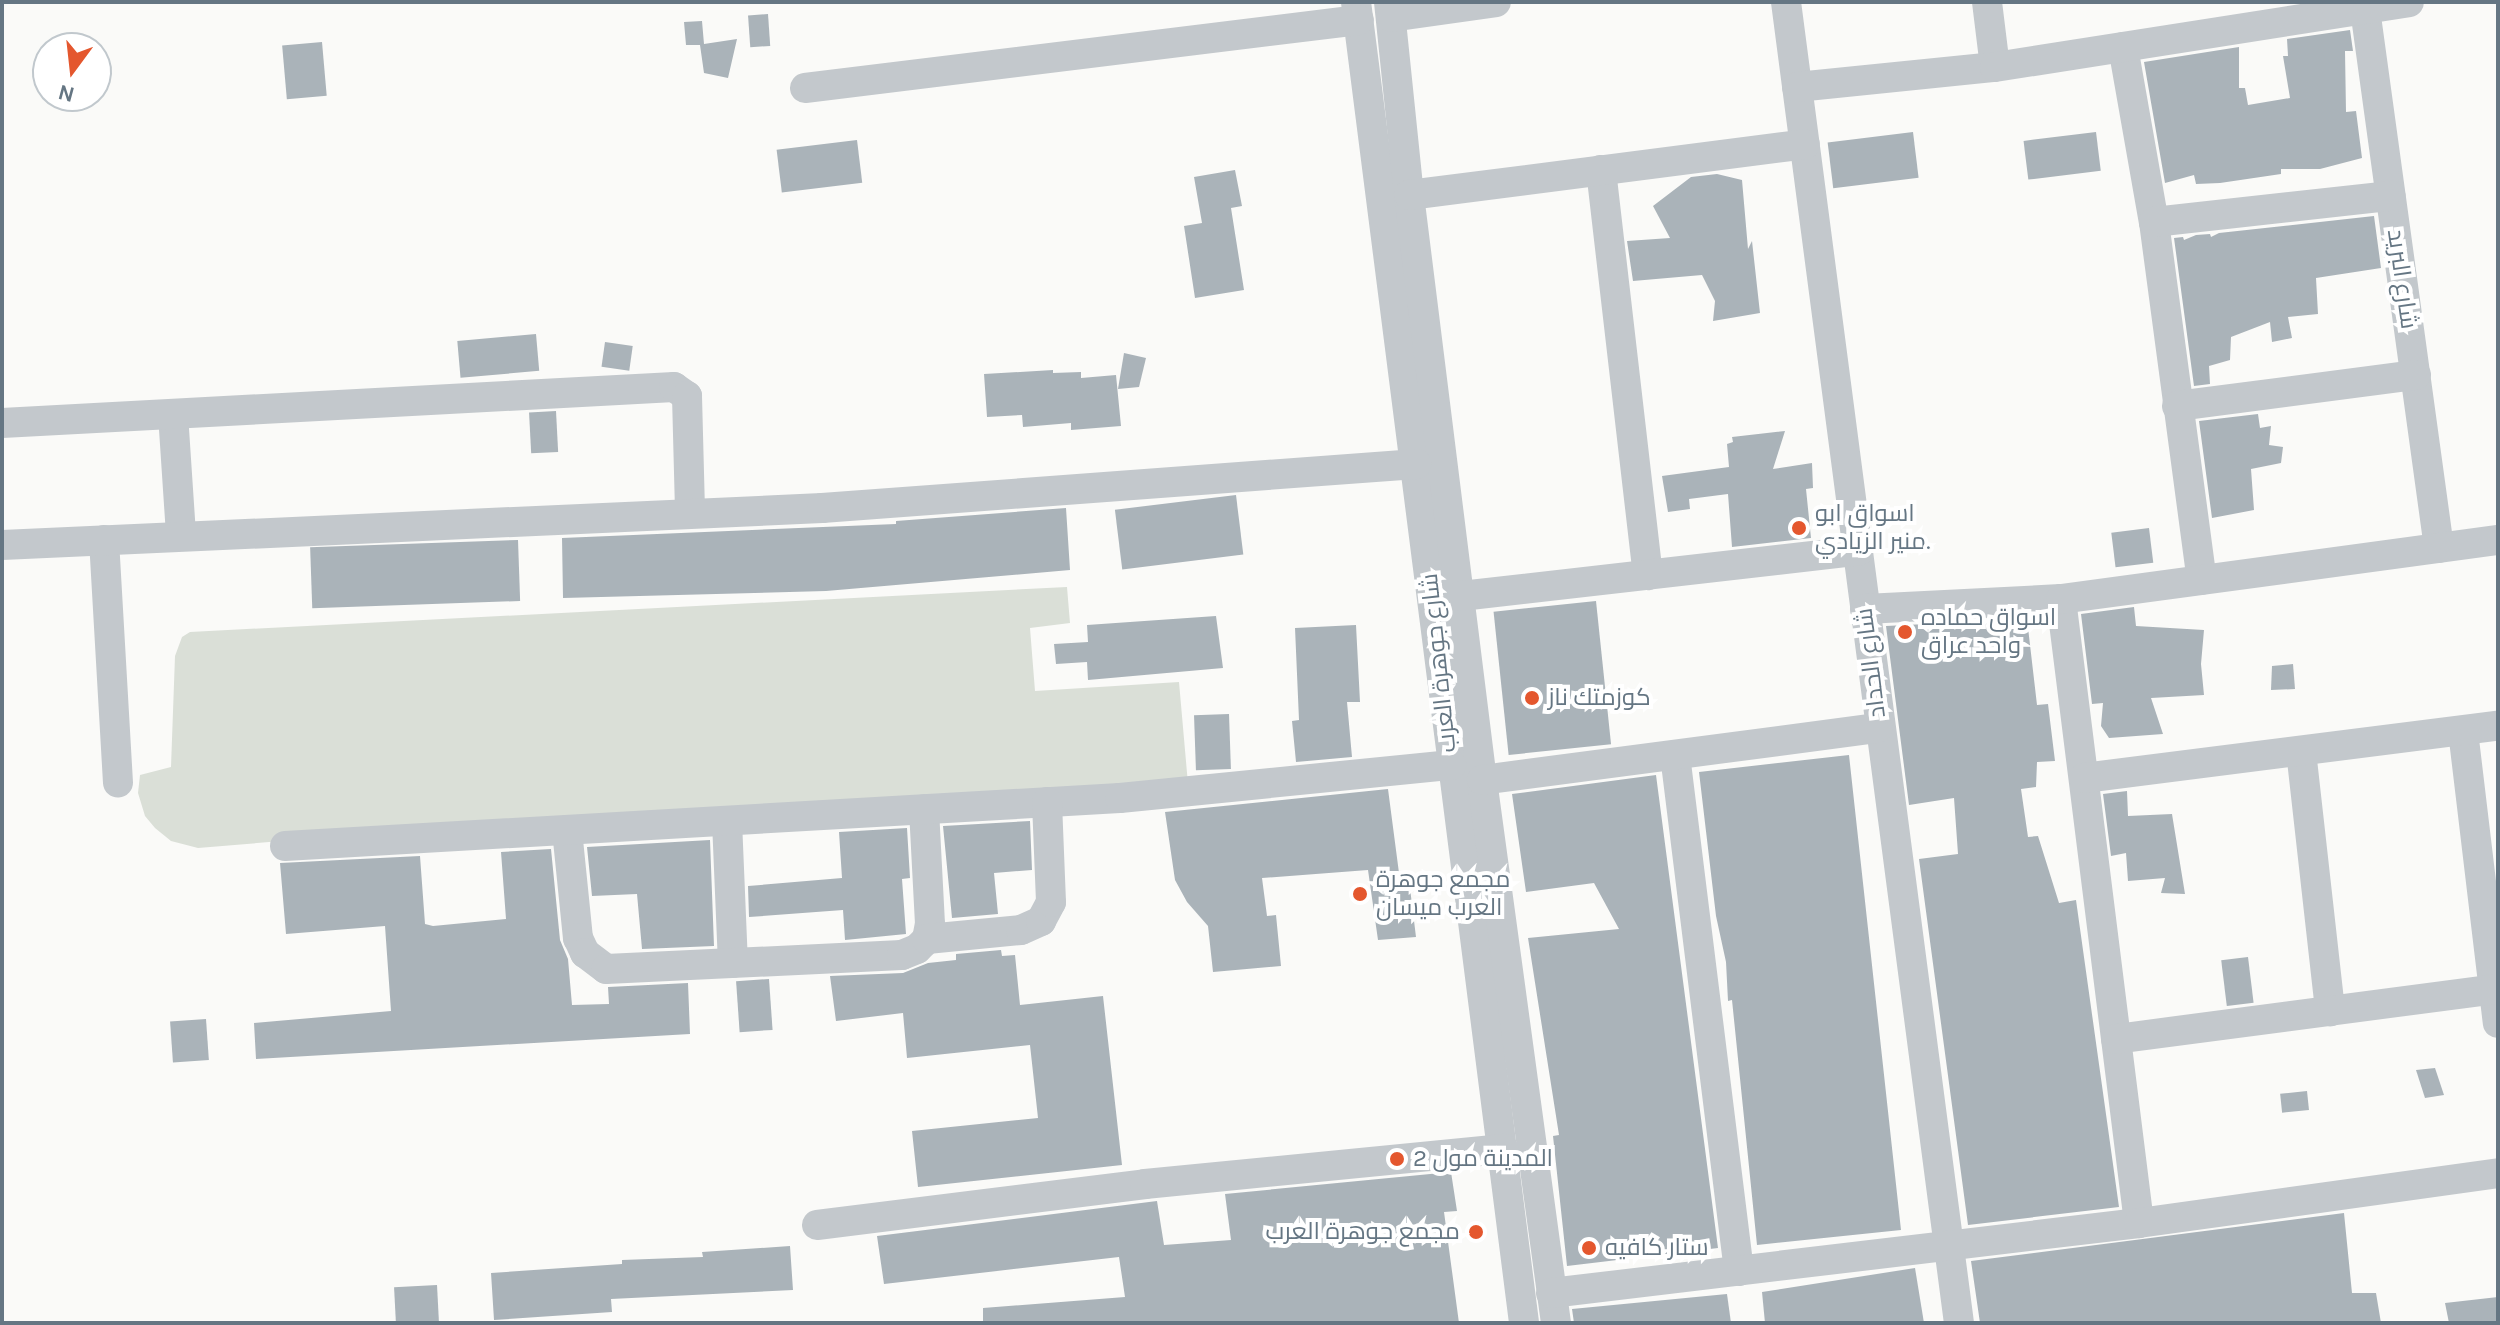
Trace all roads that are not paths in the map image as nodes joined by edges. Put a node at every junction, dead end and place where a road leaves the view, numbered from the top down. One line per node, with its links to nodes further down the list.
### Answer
1 (1496, 2): 5 (street)
2 (1786, 2): 10 (street, شارع الحداد)
3 (1987, 2): 9 (street)
4 (2409, 2): 6 (street)
5 (1390, 9): 14 (street, شارع جوهرة العرب)
6 (2365, 9): 8 (street); 15 (street, شارع البريد)
7 (1357, 11): 11 (street); 21 (street, شارع جوهرة العرب)
8 (2123, 47): 9 (street); 16 (street)
9 (1995, 67): 10 (street)
10 (1797, 87): 12 (street, شارع الحداد)
11 (805, 88)
12 (1805, 144): 13 (street); 28 (street, شارع الحداد)
13 (1601, 170): 14 (street); 29 (street)
14 (1409, 195): 31 (street, شارع جوهرة العرب)
15 (2391, 196): 16 (street); 17 (street, شارع البريد)
16 (2154, 222): 18 (street)
17 (2416, 375): 18 (street); 27 (street, شارع البريد)
18 (2177, 406): 30 (street)
19 (173, 414): 20 (street); 22 (street); 23 (street)
20 (2, 423)
21 (1416, 464): 22 (street); 39 (street, شارع جوهرة العرب)
22 (690, 512): 23 (street)
23 (181, 535): 24 (street)
24 (104, 540): 26 (street); 42 (street)
25 (2498, 540): 27 (street)
26 (2, 545)
27 (2439, 548): 30 (street)
28 (1858, 551): 29 (street); 33 (street, شارع الحداد)
29 (1648, 575): 31 (street)
30 (2202, 580): 32 (street)
31 (1461, 596): 41 (street, شارع جوهرة العرب)
32 (2061, 599): 33 (street); 40 (street)
33 (1865, 609): 35 (street, شارع الحداد)
34 (2498, 726): 36 (street)
35 (1878, 728): 38 (street); 58 (street, شارع الحداد)
36 (2463, 731): 37 (street); 50 (street)
37 (2301, 751): 40 (street); 51 (street)
38 (1675, 755): 41 (street); 59 (street)
39 (1451, 765): 43 (street); 54 (street, شارع جوهرة العرب)
40 (2084, 778): 53 (street)
41 (1482, 780): 60 (street, شارع جوهرة العرب)
42 (118, 783)
43 (1047, 802): 44 (street); 48 (street)
44 (924, 809): 45 (street); 48 (street)
45 (727, 821): 46 (street); 49 (street)
46 (567, 830): 47 (street); 49 (street)
47 (285, 846)
48 (927, 939): 49 (street)
49 (733, 963)
50 (2494, 989): 51 (street); 52 (street)
51 (2330, 1011): 53 (street)
52 (2498, 1023)
53 (2116, 1039): 56 (street)
54 (1503, 1149): 57 (street); 61 (street, شارع جوهرة العرب)
55 (2498, 1173): 56 (street)
56 (2139, 1223): 58 (street)
57 (817, 1225)
58 (1949, 1246): 59 (street); 63 (street, شارع الحداد)
59 (1739, 1271): 60 (street)
60 (1551, 1293): 62 (street, شارع جوهرة العرب)
61 (1524, 1323)
62 (1556, 1323)
63 (1959, 1323)

